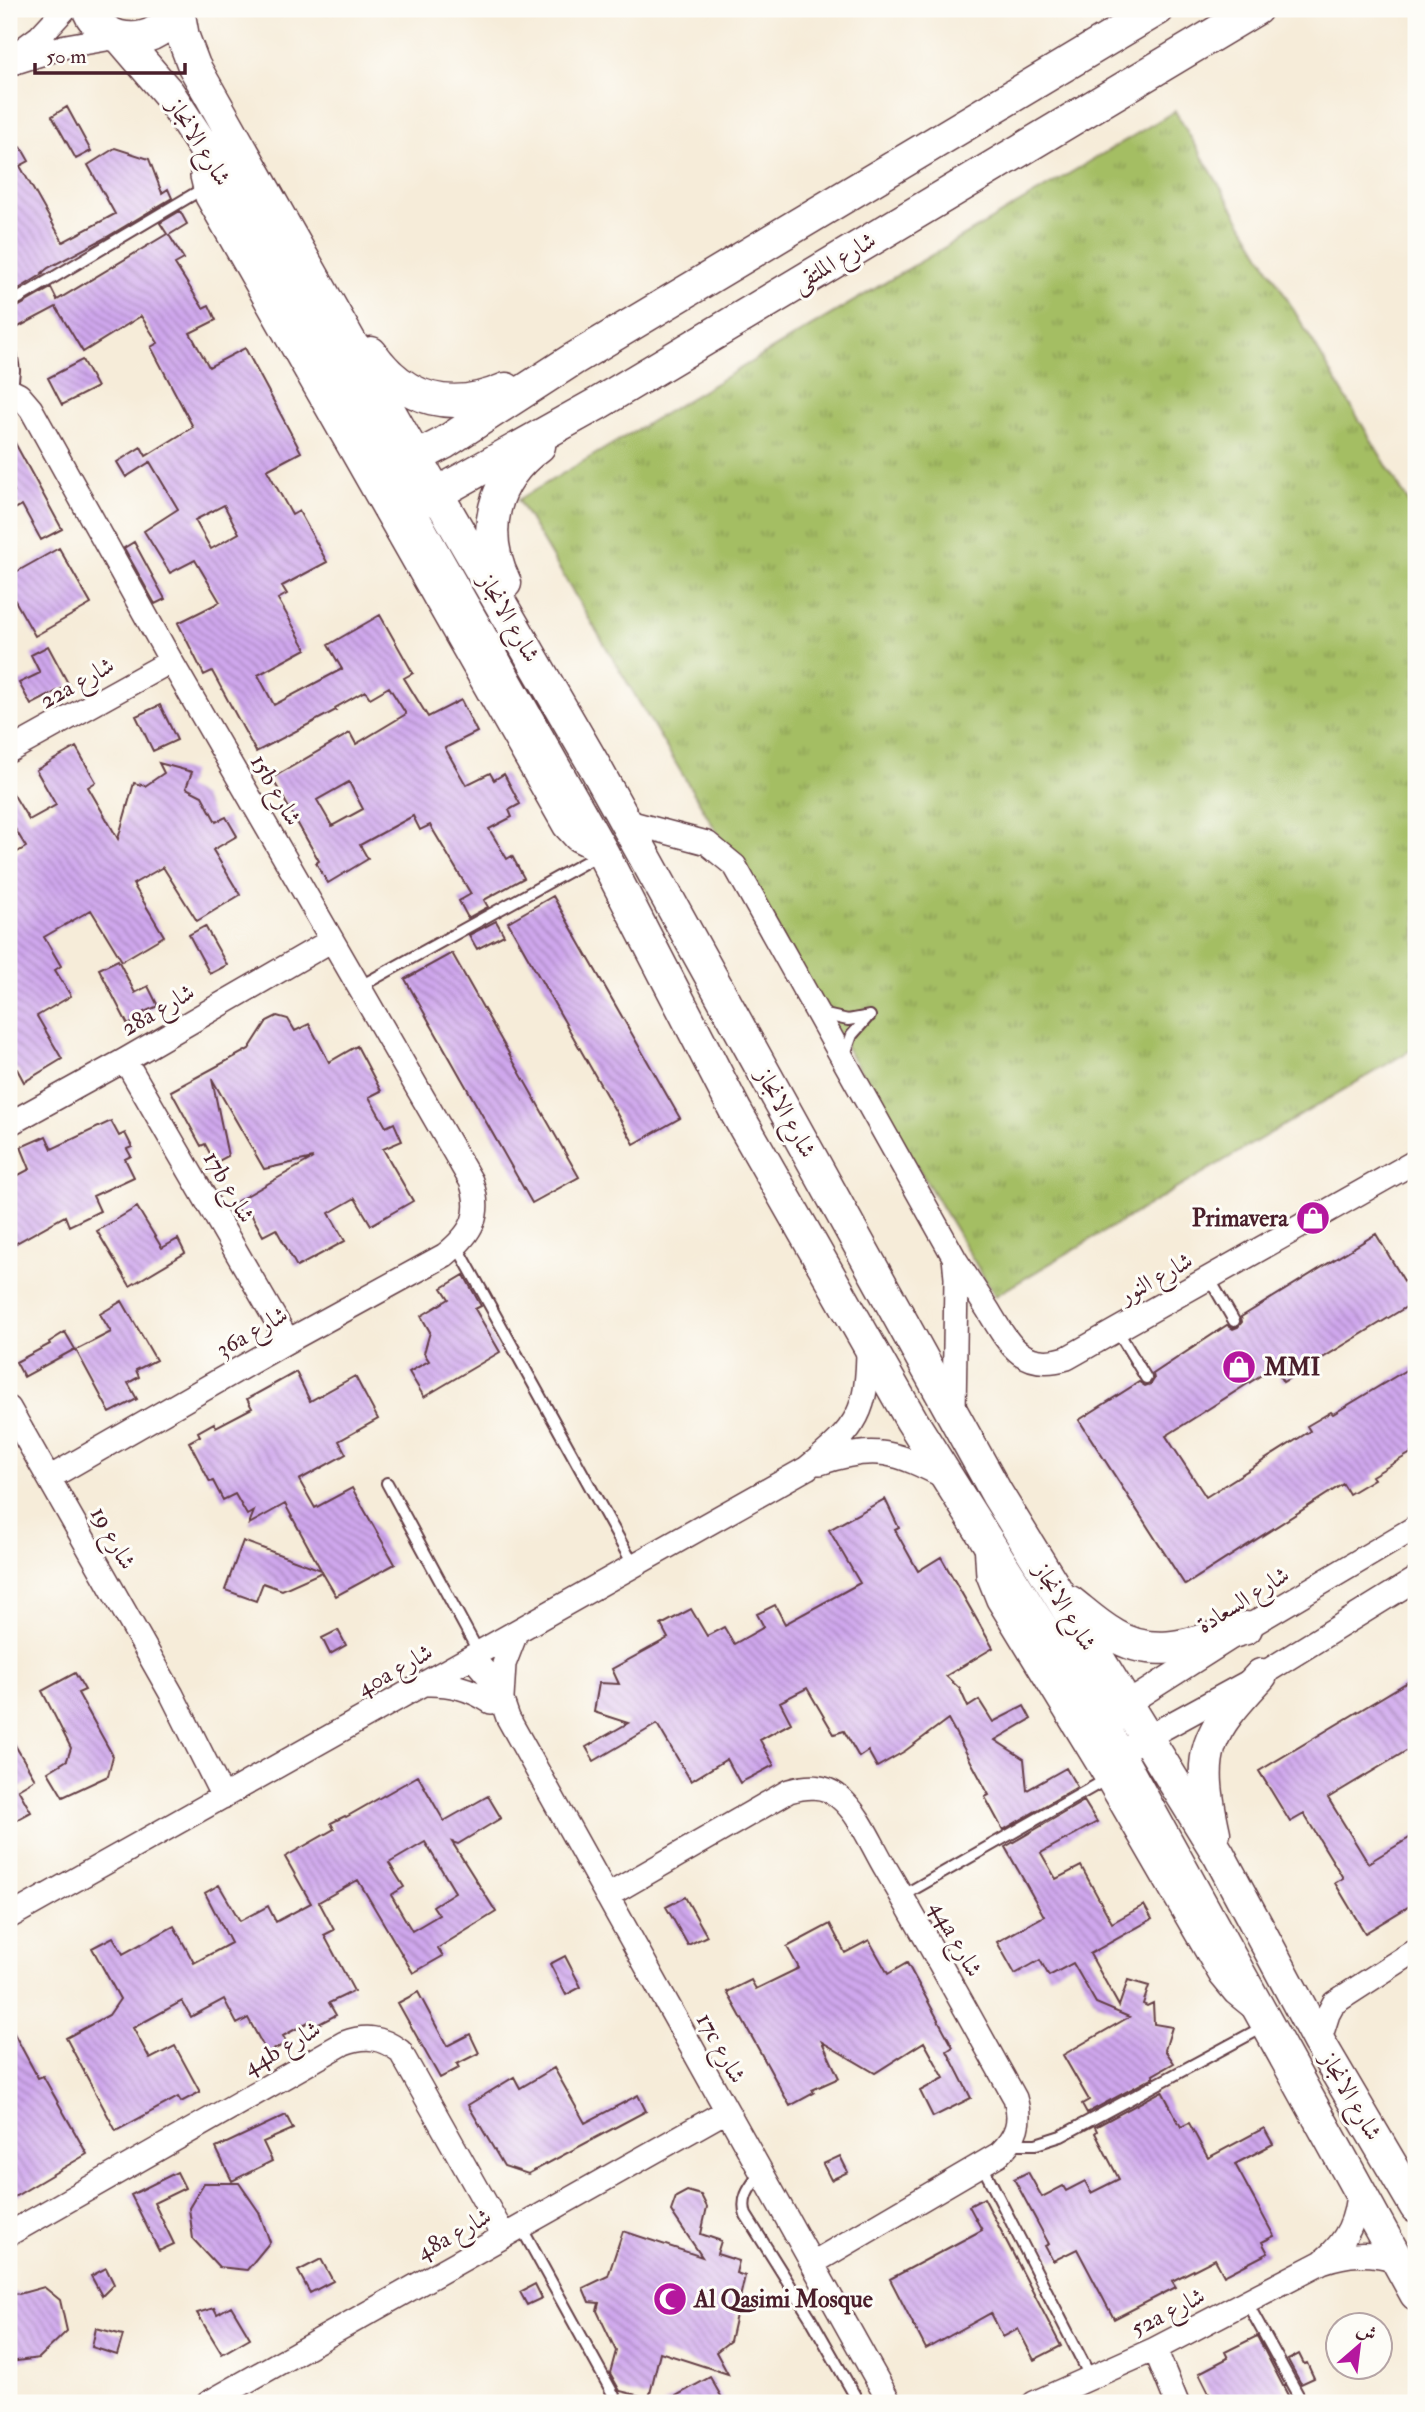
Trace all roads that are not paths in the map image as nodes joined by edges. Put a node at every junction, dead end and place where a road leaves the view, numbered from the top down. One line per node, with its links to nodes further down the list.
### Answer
1 (65, 9): 7 (street)
2 (89, 9): 6 (street, شارع الانجاز)
3 (176, 9): 6 (street); 10 (street, شارع الانجاز)
4 (1158, 9): 13 (street, شارع الملتقى)
5 (1256, 9): 15 (street, شارع الملتقى)
6 (119, 37): 7 (street); 8 (street, شارع الانجاز)
7 (9, 62)
8 (203, 146): 9 (street); 16 (street, شارع الانجاز)
9 (204, 188): 11 (lane); 23 (street)
10 (267, 192): 13 (street); 16 (street, شارع الانجاز)
11 (9, 304)
12 (9, 340): 14 (lane)
13 (572, 360): 16 (street, شارع الملتقى)
14 (10, 390): 19 (street, 15b شارع)
15 (597, 404): 17 (street, شارع الملتقى); 21 (street)
16 (403, 465): 17 (street, شارع الانجاز); 18 (street, شارع الانجاز)
17 (437, 493): 18 (street, شارع الملتقى); 21 (street, شارع الانجاز)
18 (409, 509): 23 (street, شارع الانجاز)
19 (171, 661): 20 (street, 22a شارع); 24 (street, 15b شارع)
20 (9, 751)
21 (594, 765): 22 (street, شارع الانجاز)
22 (625, 821): 26 (street, شارع النور); 41 (street, شارع الانجاز)
23 (602, 852): 25 (lane); 38 (street, شارع الانجاز)
24 (332, 940): 25 (street, 15b شارع); 27 (street, 28a شارع)
25 (359, 987): 31 (street, 15b شارع)
26 (817, 1012): 28 (street, شارع النور); 28 (lane)
27 (125, 1060): 29 (street, 28a شارع); 37 (street, 17b شارع)
28 (844, 1060): 33 (street, شارع النور)
29 (9, 1124)
30 (1416, 1161): 34 (street, شارع النور)
31 (474, 1223): 32 (street, 36a شارع)
32 (457, 1246): 37 (street, 36a شارع); 48 (lane)
33 (954, 1257): 36 (street, شارع النور); 41 (street)
34 (1209, 1278): 35 (lane); 36 (street, شارع النور)
35 (1234, 1321)
36 (1117, 1330): 39 (lane)
37 (288, 1341): 43 (street, 36a شارع)
38 (867, 1343): 42 (street, 40a شارع); 44 (street, شارع الانجاز)
39 (1146, 1378)
40 (9, 1408): 43 (street, شارع 19)
41 (954, 1417): 50 (street, شارع الانجاز)
42 (807, 1468): 44 (street, 40a شارع); 48 (street, 40a شارع)
43 (49, 1478): 60 (street, شارع 19)
44 (947, 1478): 47 (street, شارع الانجاز)
45 (387, 1483): 53 (lane)
46 (1416, 1527): 51 (street, شارع السعادة)
47 (986, 1536): 57 (street, شارع الانجاز); 59 (street, شارع الانجاز)
48 (634, 1566): 52 (street, 40a شارع)
49 (1416, 1579): 54 (street)
50 (1058, 1593): 51 (street); 57 (street, شارع الانجاز)
51 (1245, 1628): 57 (street, شارع السعادة)
52 (516, 1633): 53 (street, 40a شارع); 56 (street)
53 (475, 1655): 55 (street, 40a شارع); 56 (street, 17c شارع)
54 (1261, 1675): 58 (street); 61 (street)
55 (424, 1684): 56 (street); 60 (street, 40a شارع)
56 (500, 1706): 62 (street, 17c شارع)
57 (1112, 1713): 58 (street, شارع الانجاز); 59 (street, شارع الانجاز)
58 (1145, 1737): 59 (street); 61 (street, شارع الانجاز)
59 (1113, 1766): 63 (lane); 66 (street, شارع الانجاز)
60 (231, 1793): 64 (street, 40a شارع)
61 (1219, 1855): 67 (street, شارع الانجاز)
62 (607, 1896): 63 (street, 44a شارع); 68 (street, 17c شارع)
63 (902, 1896): 69 (street, 44a شارع)
64 (9, 1917)
65 (1415, 1956): 67 (street)
66 (1265, 2020): 69 (lane); 72 (street, شارع الانجاز)
67 (1319, 2042): 73 (street, شارع الانجاز)
68 (726, 2111): 71 (street, 17c شارع); 74 (street, 48a شارع)
69 (1010, 2144): 70 (street)
70 (982, 2165): 78 (street); 82 (lane)
71 (761, 2172): 78 (street, 17c شارع); 85 (lane)
72 (1358, 2190): 76 (street, شارع الانجاز); 77 (street, 52a شارع)
73 (1416, 2207)
74 (512, 2231): 75 (street, 44b شارع); 83 (street, 48a شارع); 84 (lane)
75 (9, 2234)
76 (1397, 2260): 77 (street, 52a شارع); 79 (street, شارع الانجاز)
77 (1322, 2262): 80 (street, 52a شارع)
78 (813, 2263): 86 (street, 17c شارع)
79 (1416, 2294)
80 (1246, 2301): 81 (street, 52a شارع); 89 (lane)
81 (1155, 2349): 82 (street, 52a شارع); 88 (street)
82 (1091, 2378): 87 (street, 52a شارع)
83 (208, 2403)
84 (618, 2403)
85 (859, 2403)
86 (890, 2403)
87 (1034, 2403)
88 (1177, 2403)
89 (1300, 2403)

